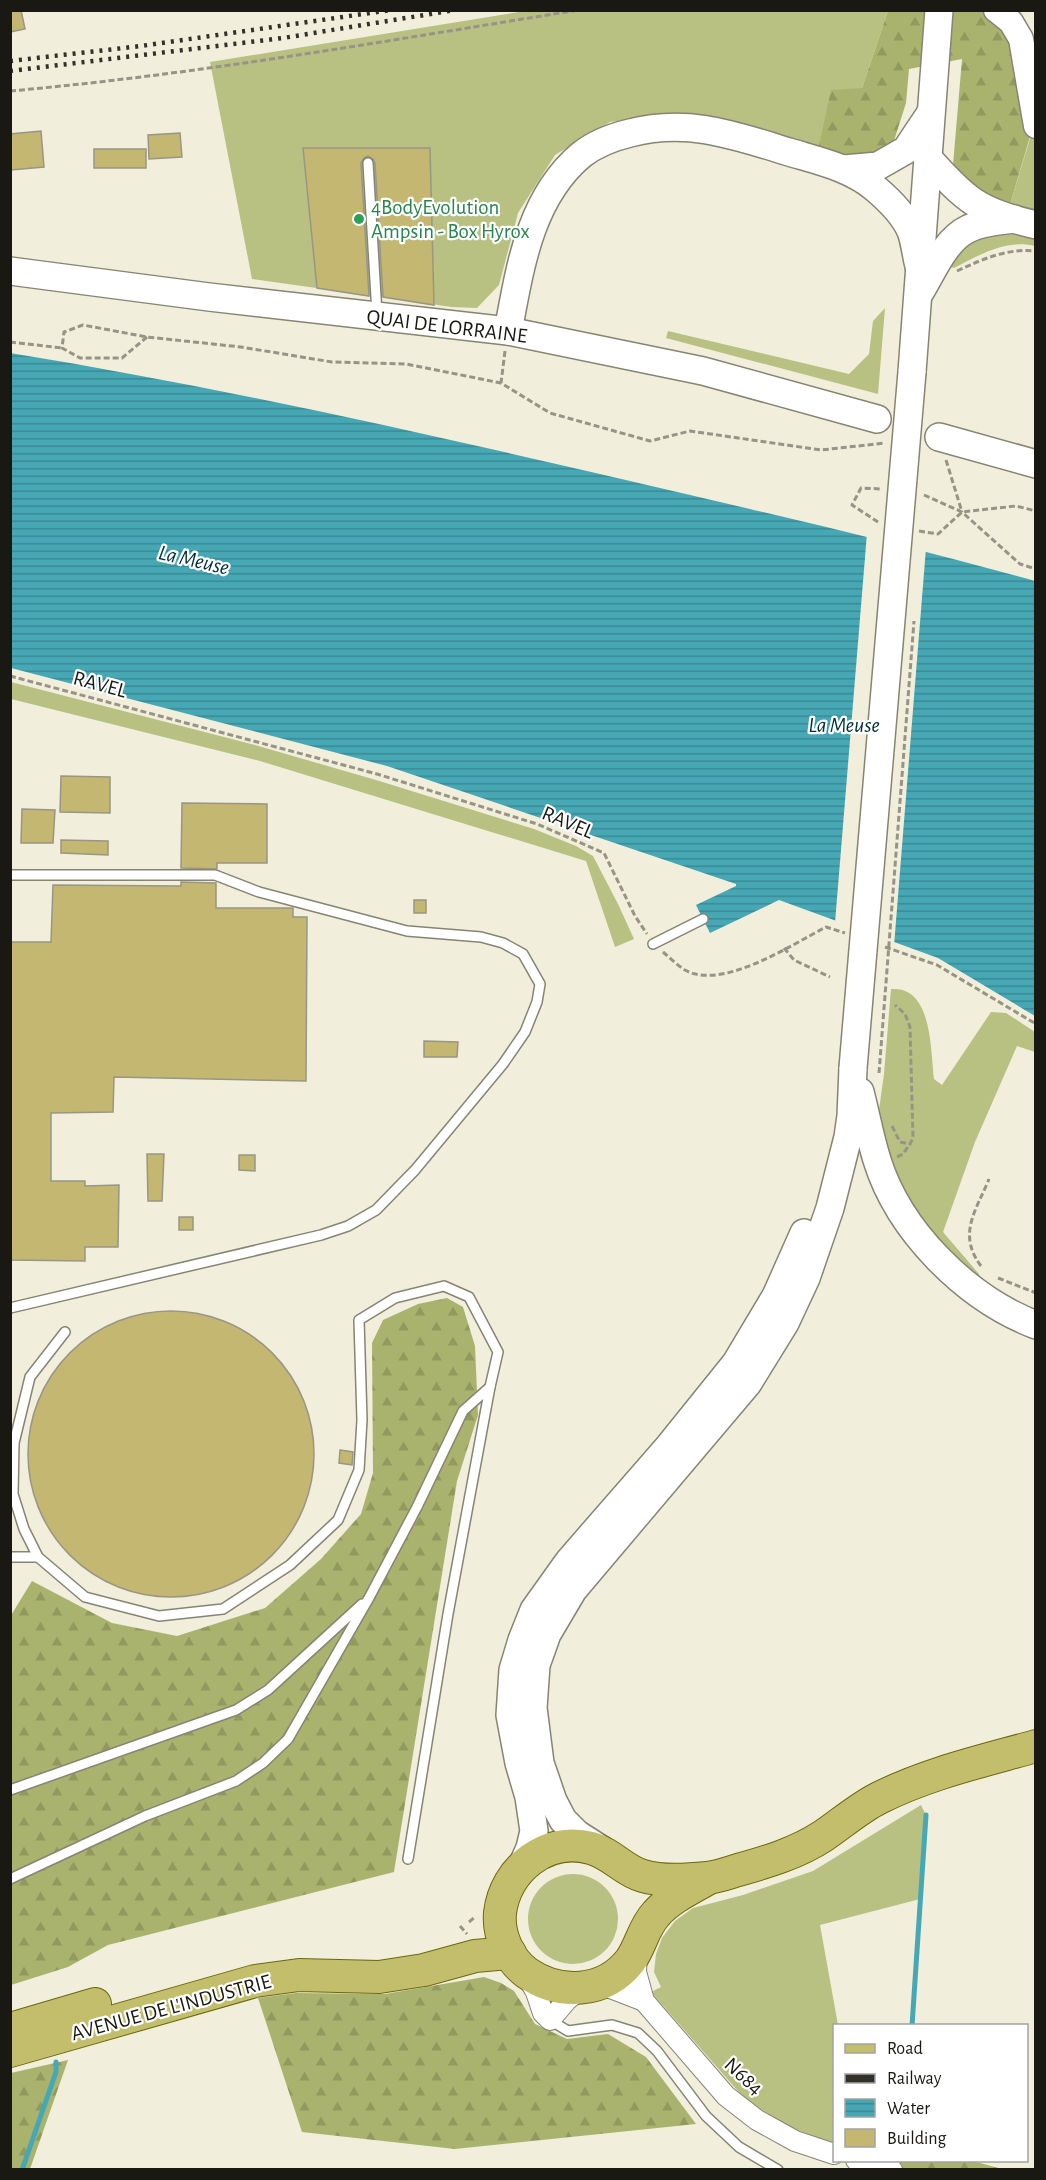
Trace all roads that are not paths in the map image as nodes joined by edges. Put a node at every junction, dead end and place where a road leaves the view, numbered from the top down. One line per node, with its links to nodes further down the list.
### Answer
1 (939, 10): 3 (main road)
2 (996, 10): 4 (street)
3 (932, 111): 5 (main road); 7 (main road)
4 (1035, 126)
5 (927, 157): 8 (main road); 9 (main road)
6 (368, 163): 12 (lane)
7 (844, 169): 9 (main road); 13 (main road)
8 (1025, 222): 11 (main road)
9 (919, 266): 11 (main road)
10 (10, 271): 12 (main road, QUAI DE LORRAINE)
11 (917, 297): 20 (main road, bridge)
12 (377, 316): 13 (main road, QUAI DE LORRAINE)
13 (508, 331): 14 (main road, QUAI DE LORRAINE)
14 (877, 419)
15 (939, 437): 16 (main road)
16 (1035, 464)
17 (10, 875): 21 (lane)
18 (703, 919): 19 (lane)
19 (653, 944)
20 (866, 1071): 22 (main road); 31 (main road); 32 (main road)
21 (10, 1308)
22 (1035, 1325)
23 (65, 1332): 26 (lane)
24 (490, 1387): 26 (lane); 27 (lane); 30 (lane)
25 (10, 1557): 26 (lane)
26 (38, 1557)
27 (370, 1596): 29 (lane); 34 (lane)
28 (1035, 1746): 33 (main road)
29 (10, 1790)
30 (408, 1859)
31 (617, 1861): 32 (main road); 33 (main road); 36 (main road)
32 (522, 1866): 35 (main road)
33 (709, 1878): 36 (main road)
34 (10, 1879)
35 (500, 1916): 37 (main road); 41 (main road, AVENUE DE L'INDUSTRIE)
36 (640, 1940): 38 (main road); 39 (street, N684 / N684)
37 (516, 1962): 38 (main road); 40 (street); 42 (main road, AVENUE DE L'INDUSTRIE)
38 (590, 1986): 39 (street, N684 / N684); 40 (street)
39 (644, 2001): 43 (street, N684 / N684)
40 (550, 2020): 45 (lane)
41 (10, 2028)
42 (10, 2052)
43 (833, 2154)
44 (864, 2162): 46 (street)
45 (778, 2169)
46 (891, 2169)

